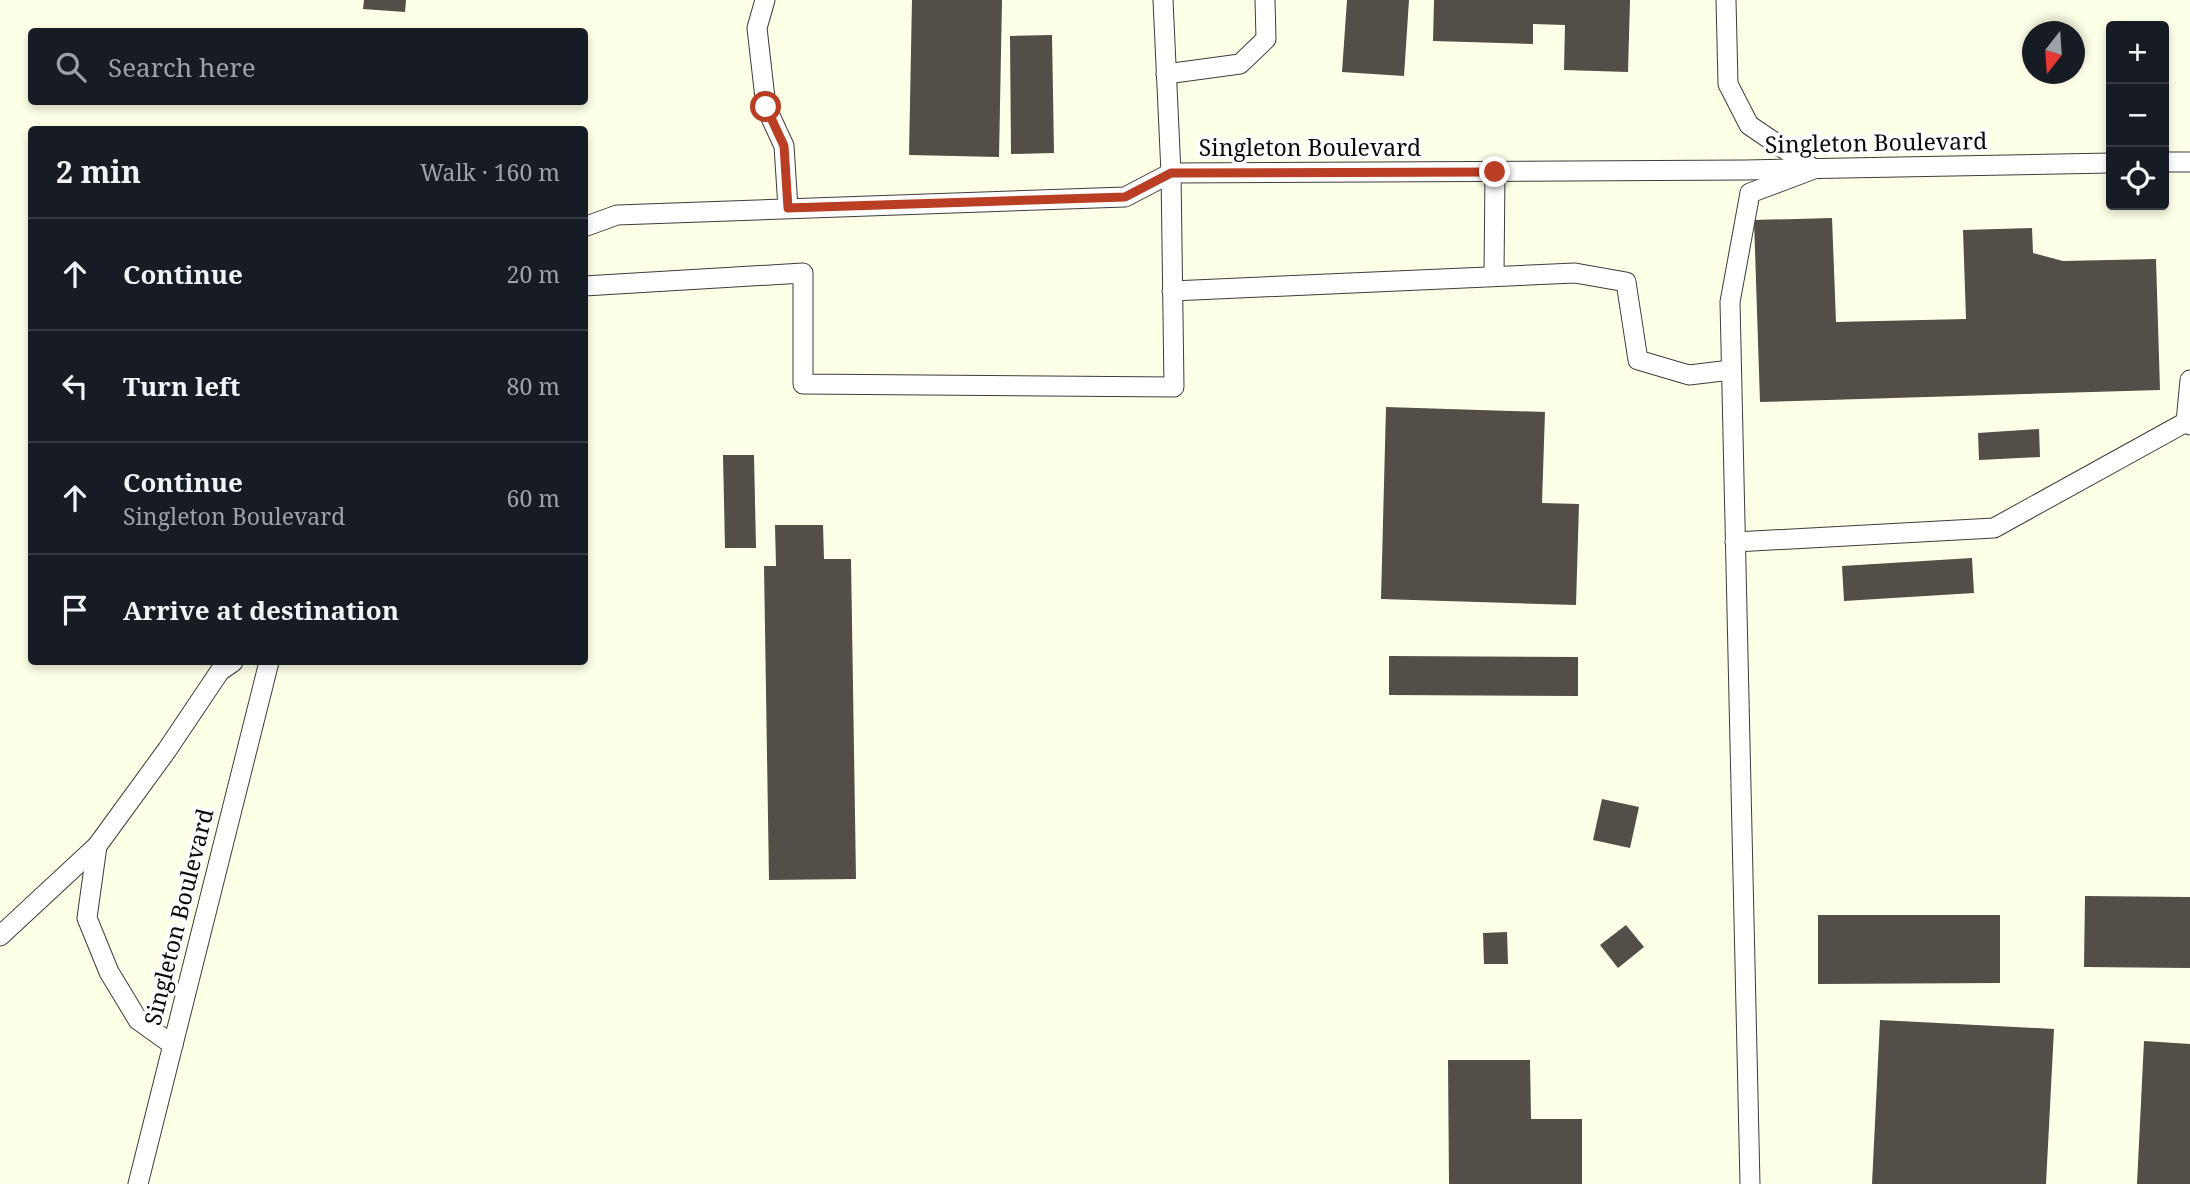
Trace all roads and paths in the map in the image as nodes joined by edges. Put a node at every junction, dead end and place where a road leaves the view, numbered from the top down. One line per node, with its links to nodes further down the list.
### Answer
1 (765, 0): 12 (lane)
2 (1163, 0): 5 (lane)
3 (1265, 0): 5 (lane)
4 (1726, 0): 9 (lane)
5 (1166, 74): 11 (lane)
6 (2190, 162): 8 (lane)
7 (2106, 163): 9 (lane, Singleton Boulevard)
8 (2169, 163)
9 (1814, 169): 10 (lane, Singleton Boulevard); 17 (lane)
10 (1495, 172): 11 (lane, Singleton Boulevard); 14 (lane)
11 (1171, 173): 12 (lane); 16 (lane, Singleton Boulevard)
12 (788, 208): 13 (lane)
13 (588, 226)
14 (1494, 275): 16 (lane); 17 (lane)
15 (588, 286): 16 (lane, Singleton Boulevard)
16 (1172, 291)
17 (1731, 370): 20 (lane)
18 (2190, 380): 19 (lane)
19 (2188, 423): 20 (lane)
20 (1735, 542): 27 (lane)
21 (229, 665): 23 (lane)
22 (268, 665): 25 (lane, Singleton Boulevard)
23 (97, 846): 24 (lane); 25 (lane)
24 (0, 936)
25 (173, 1045): 26 (lane, Singleton Boulevard)
26 (138, 1184)
27 (1749, 1184)

